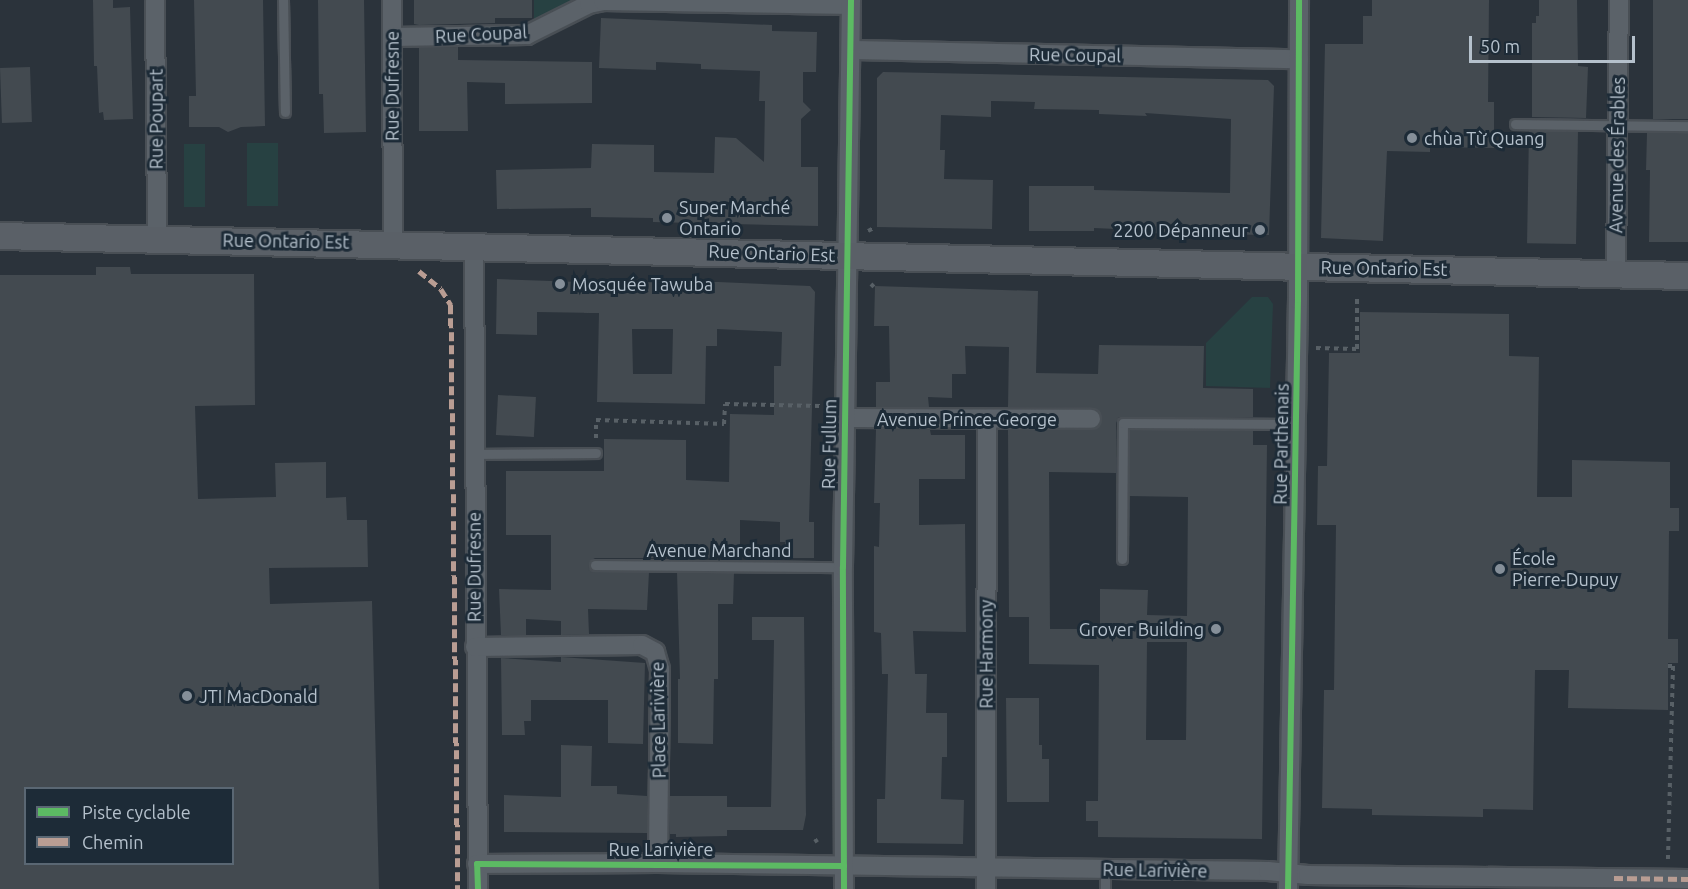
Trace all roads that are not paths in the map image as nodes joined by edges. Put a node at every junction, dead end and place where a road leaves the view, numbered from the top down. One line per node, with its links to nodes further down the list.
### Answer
1 (155, 0): 15 (street, Rue Poupart)
2 (283, 0): 10 (lane)
3 (392, 0): 7 (street, Rue Dufresne)
4 (1299, 0): 9 (street, Rue Parthenais)
5 (1619, 0): 12 (street, Avenue des Érables)
6 (851, 2): 7 (street, Rue Coupal); 8 (street, Rue Fullum)
7 (392, 37): 16 (street, Rue Dufresne)
8 (851, 50): 9 (street, Rue Coupal); 18 (street, Rue Fullum)
9 (1299, 59): 19 (street, Rue Parthenais)
10 (285, 112)
11 (1515, 124): 12 (lane)
12 (1618, 125): 13 (lane); 20 (street, Avenue des Érables)
13 (1688, 126)
14 (0, 236): 15 (main road, Rue Ontario Est)
15 (157, 238): 16 (main road, Rue Ontario Est)
16 (393, 243): 17 (main road, Rue Ontario Est)
17 (474, 246): 18 (main road, Rue Ontario Est); 27 (street, Rue Dufresne)
18 (847, 255): 19 (main road, Rue Ontario Est); 22 (street, Rue Fullum)
19 (1298, 266): 20 (main road, Rue Ontario Est); 25 (street, Rue Parthenais)
20 (1616, 274): 21 (main road, Rue Ontario Est)
21 (1688, 276)
22 (844, 418): 23 (street, Avenue Prince-George); 30 (street, Rue Fullum)
23 (987, 419): 24 (street, Avenue Prince-George); 35 (street, Rue Harmony)
24 (1091, 419)
25 (1296, 424): 28 (lane); 38 (street, Rue Parthenais)
26 (596, 453): 27 (lane)
27 (474, 454): 31 (street, Rue Dufresne)
28 (1122, 559)
29 (595, 565): 30 (lane, Avenue Marchand)
30 (843, 567): 34 (street, Rue Fullum)
31 (475, 647): 32 (street, Place Larivière); 33 (street, Rue Dufresne)
32 (658, 863): 33 (street, Rue Larivière); 34 (street, Rue Larivière)
33 (477, 864): 39 (street, Rue Dufresne)
34 (844, 866): 35 (street, Rue Larivière); 40 (street, Rue Fullum)
35 (986, 868): 36 (street, Rue Larivière); 41 (street, Rue Harmony)
36 (1105, 870): 38 (street, Rue Larivière); 42 (lane)
37 (1688, 879): 38 (street, Rue Larivière)
38 (1288, 881)
39 (478, 889)
40 (844, 889)
41 (986, 889)
42 (1105, 889)

